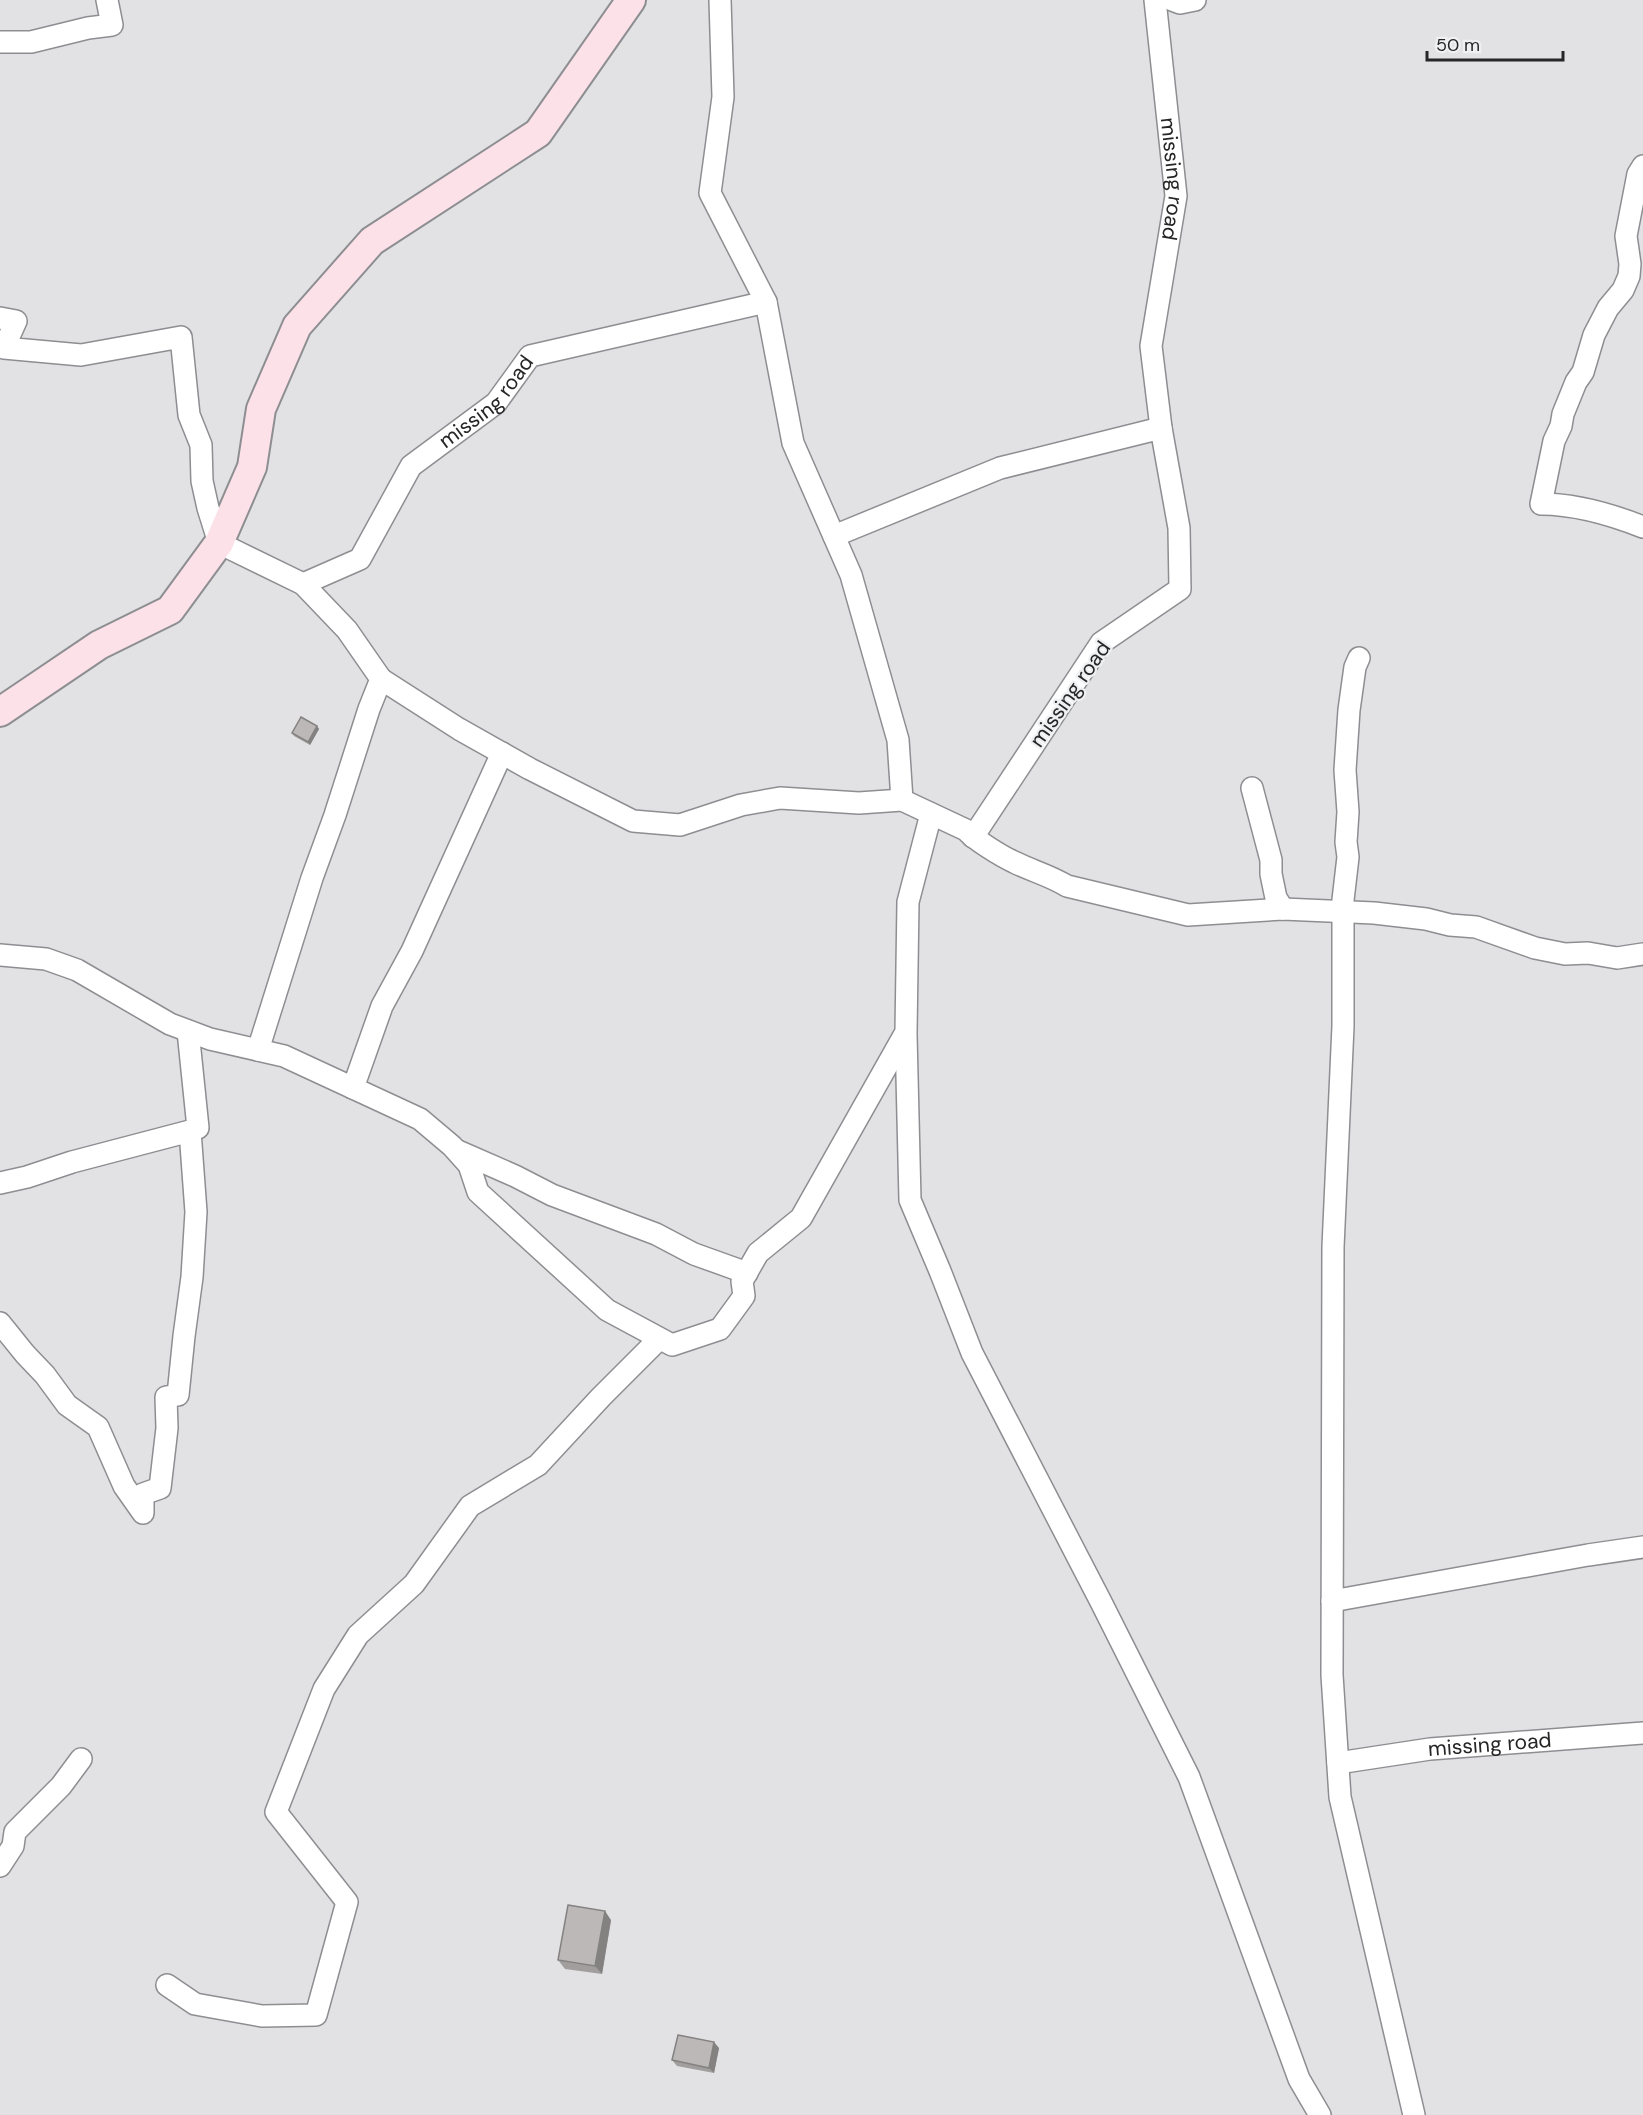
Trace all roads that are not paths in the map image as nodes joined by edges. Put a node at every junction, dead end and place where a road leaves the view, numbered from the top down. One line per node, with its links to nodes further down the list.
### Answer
1 (107, 0): 7 (street)
2 (631, 0): 15 (main road)
3 (720, 0): 10 (street)
4 (1155, 0): 12 (street, missing road)
5 (1173, 0): 6 (street)
6 (1195, 0)
7 (0, 42)
8 (1643, 166): 9 (street)
9 (1636, 273): 13 (street)
10 (766, 302): 14 (street); 16 (street, missing road)
11 (0, 318): 15 (street)
12 (1161, 428): 14 (street); 24 (street, missing road)
13 (1643, 527)
14 (834, 536): 22 (street)
15 (219, 543): 16 (street); 19 (main road)
16 (303, 584): 18 (street)
17 (1359, 658): 26 (street)
18 (381, 679): 20 (street); 31 (street)
19 (0, 712)
20 (502, 753): 22 (street); 32 (street)
21 (1252, 788): 25 (street)
22 (902, 800): 23 (street)
23 (931, 814): 24 (street); 30 (street)
24 (973, 837): 25 (street)
25 (1283, 909): 26 (street)
26 (1343, 911): 27 (street); 40 (street)
27 (1643, 954)
28 (0, 955): 29 (street)
29 (188, 1031): 31 (street); 33 (street)
30 (906, 1032): 36 (street); 46 (street)
31 (258, 1050): 32 (street)
32 (353, 1088): 34 (street)
33 (198, 1128)
34 (457, 1151): 36 (street); 38 (street)
35 (0, 1183): 37 (street)
36 (747, 1273): 38 (street)
37 (0, 1323)
38 (659, 1339): 45 (street)
39 (1643, 1547): 40 (street)
40 (1332, 1600): 43 (street)
41 (1643, 1733): 43 (street, missing road)
42 (81, 1759): 44 (street)
43 (1338, 1763): 47 (street)
44 (0, 1866)
45 (167, 1985)
46 (1320, 2115)
47 (1414, 2115)

